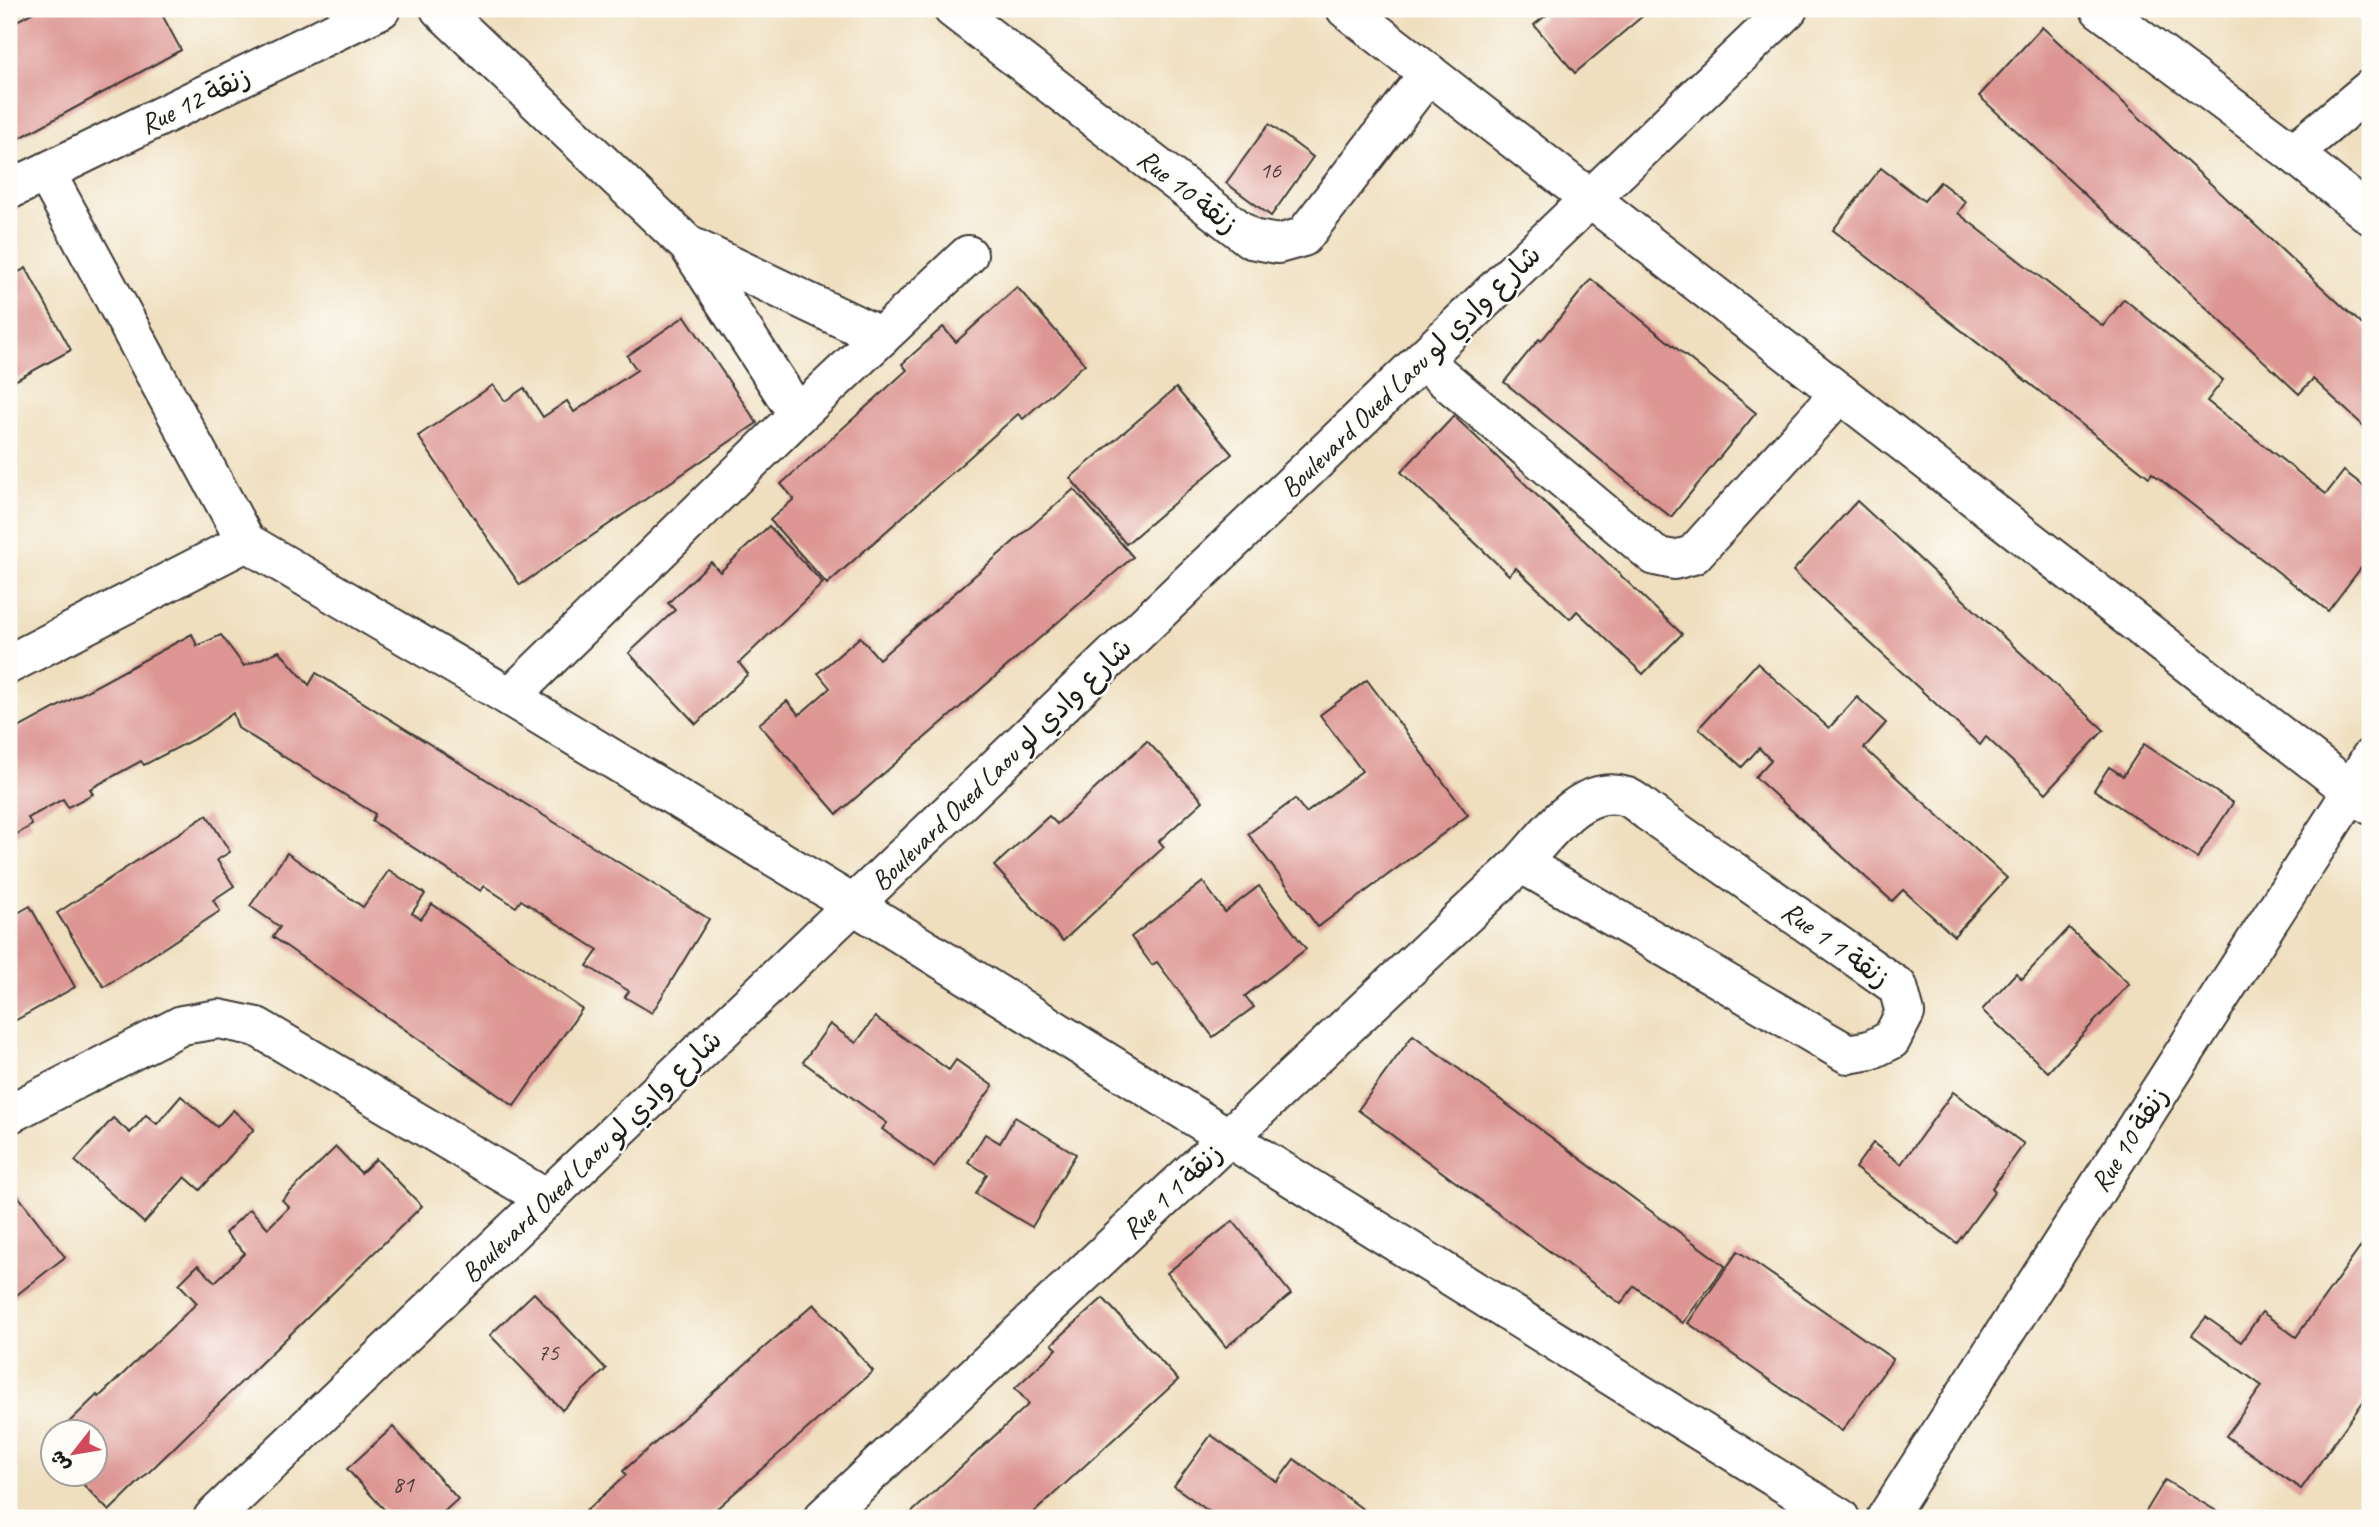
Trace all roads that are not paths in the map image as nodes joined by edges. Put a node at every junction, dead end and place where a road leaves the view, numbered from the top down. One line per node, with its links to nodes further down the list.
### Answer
1 (380, 9): 10 (street, Rue 12 زنقة)
2 (440, 9): 14 (street)
3 (953, 9): 7 (street, Rue 10 زنقة)
4 (1346, 9): 7 (street)
5 (1788, 9): 12 (street, Boulevard Oued Laou شارع وادي لو)
6 (2100, 9): 9 (street)
7 (1429, 72): 12 (street)
8 (2370, 89): 9 (street)
9 (2293, 153): 13 (street)
10 (46, 173): 11 (street, Rue 12 زنقة); 20 (street)
11 (9, 190)
12 (1591, 198): 17 (street, Boulevard Oued Laou شارع وادي لو); 18 (street)
13 (2370, 215)
14 (688, 245): 16 (street); 19 (street)
15 (968, 255): 16 (street)
16 (881, 337): 19 (street)
17 (1422, 360): 18 (street); 26 (street, Boulevard Oued Laou شارع وادي لو)
18 (1840, 393): 24 (street)
19 (798, 415): 22 (street)
20 (246, 542): 21 (street); 22 (street)
21 (9, 664)
22 (510, 697): 26 (street)
23 (2370, 758): 24 (street, Rue 10 زنقة)
24 (2361, 798): 33 (street, Rue 10 زنقة)
25 (1521, 863): 25 (street, Rue 1 زنقة 1); 28 (street, Rue 1 زنقة 1)
26 (854, 905): 28 (street); 29 (street, Boulevard Oued Laou شارع وادي لو)
27 (9, 1114): 29 (street)
28 (1229, 1138): 31 (street, Rue 1 زنقة 1); 32 (street)
29 (547, 1199): 30 (street, Boulevard Oued Laou شارع وادي لو)
30 (214, 1518)
31 (823, 1518)
32 (1840, 1518)
33 (1886, 1518)

